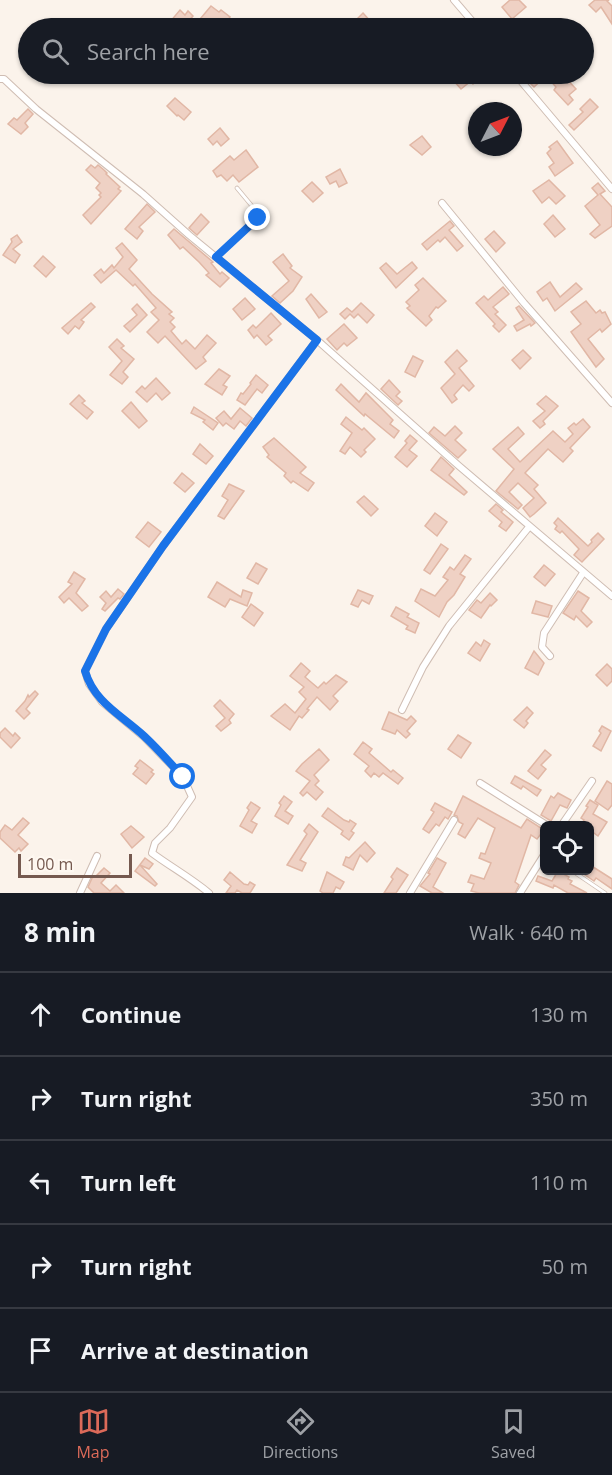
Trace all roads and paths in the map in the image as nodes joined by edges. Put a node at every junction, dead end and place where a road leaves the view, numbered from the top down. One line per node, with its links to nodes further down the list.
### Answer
1 (454, 0): 2 (street)
2 (469, 18)
3 (0, 79): 8 (street)
4 (523, 84): 6 (street)
5 (237, 188): 8 (lane)
6 (612, 189)
7 (442, 203): 10 (street)
8 (216, 257): 9 (street)
9 (317, 340): 11 (street); 26 (street)
10 (612, 403)
11 (529, 526): 12 (street); 15 (street)
12 (583, 573): 13 (street); 14 (street)
13 (612, 596)
14 (550, 656)
15 (402, 710)
16 (592, 781): 20 (street)
17 (480, 783): 19 (street)
18 (454, 820): 24 (street)
19 (542, 821)
20 (564, 821)
21 (96, 856): 25 (street)
22 (540, 861): 28 (street)
23 (578, 875): 29 (lane)
24 (411, 891): 27 (street)
25 (80, 893)
26 (209, 893)
27 (420, 893)
28 (520, 893)
29 (605, 893)

